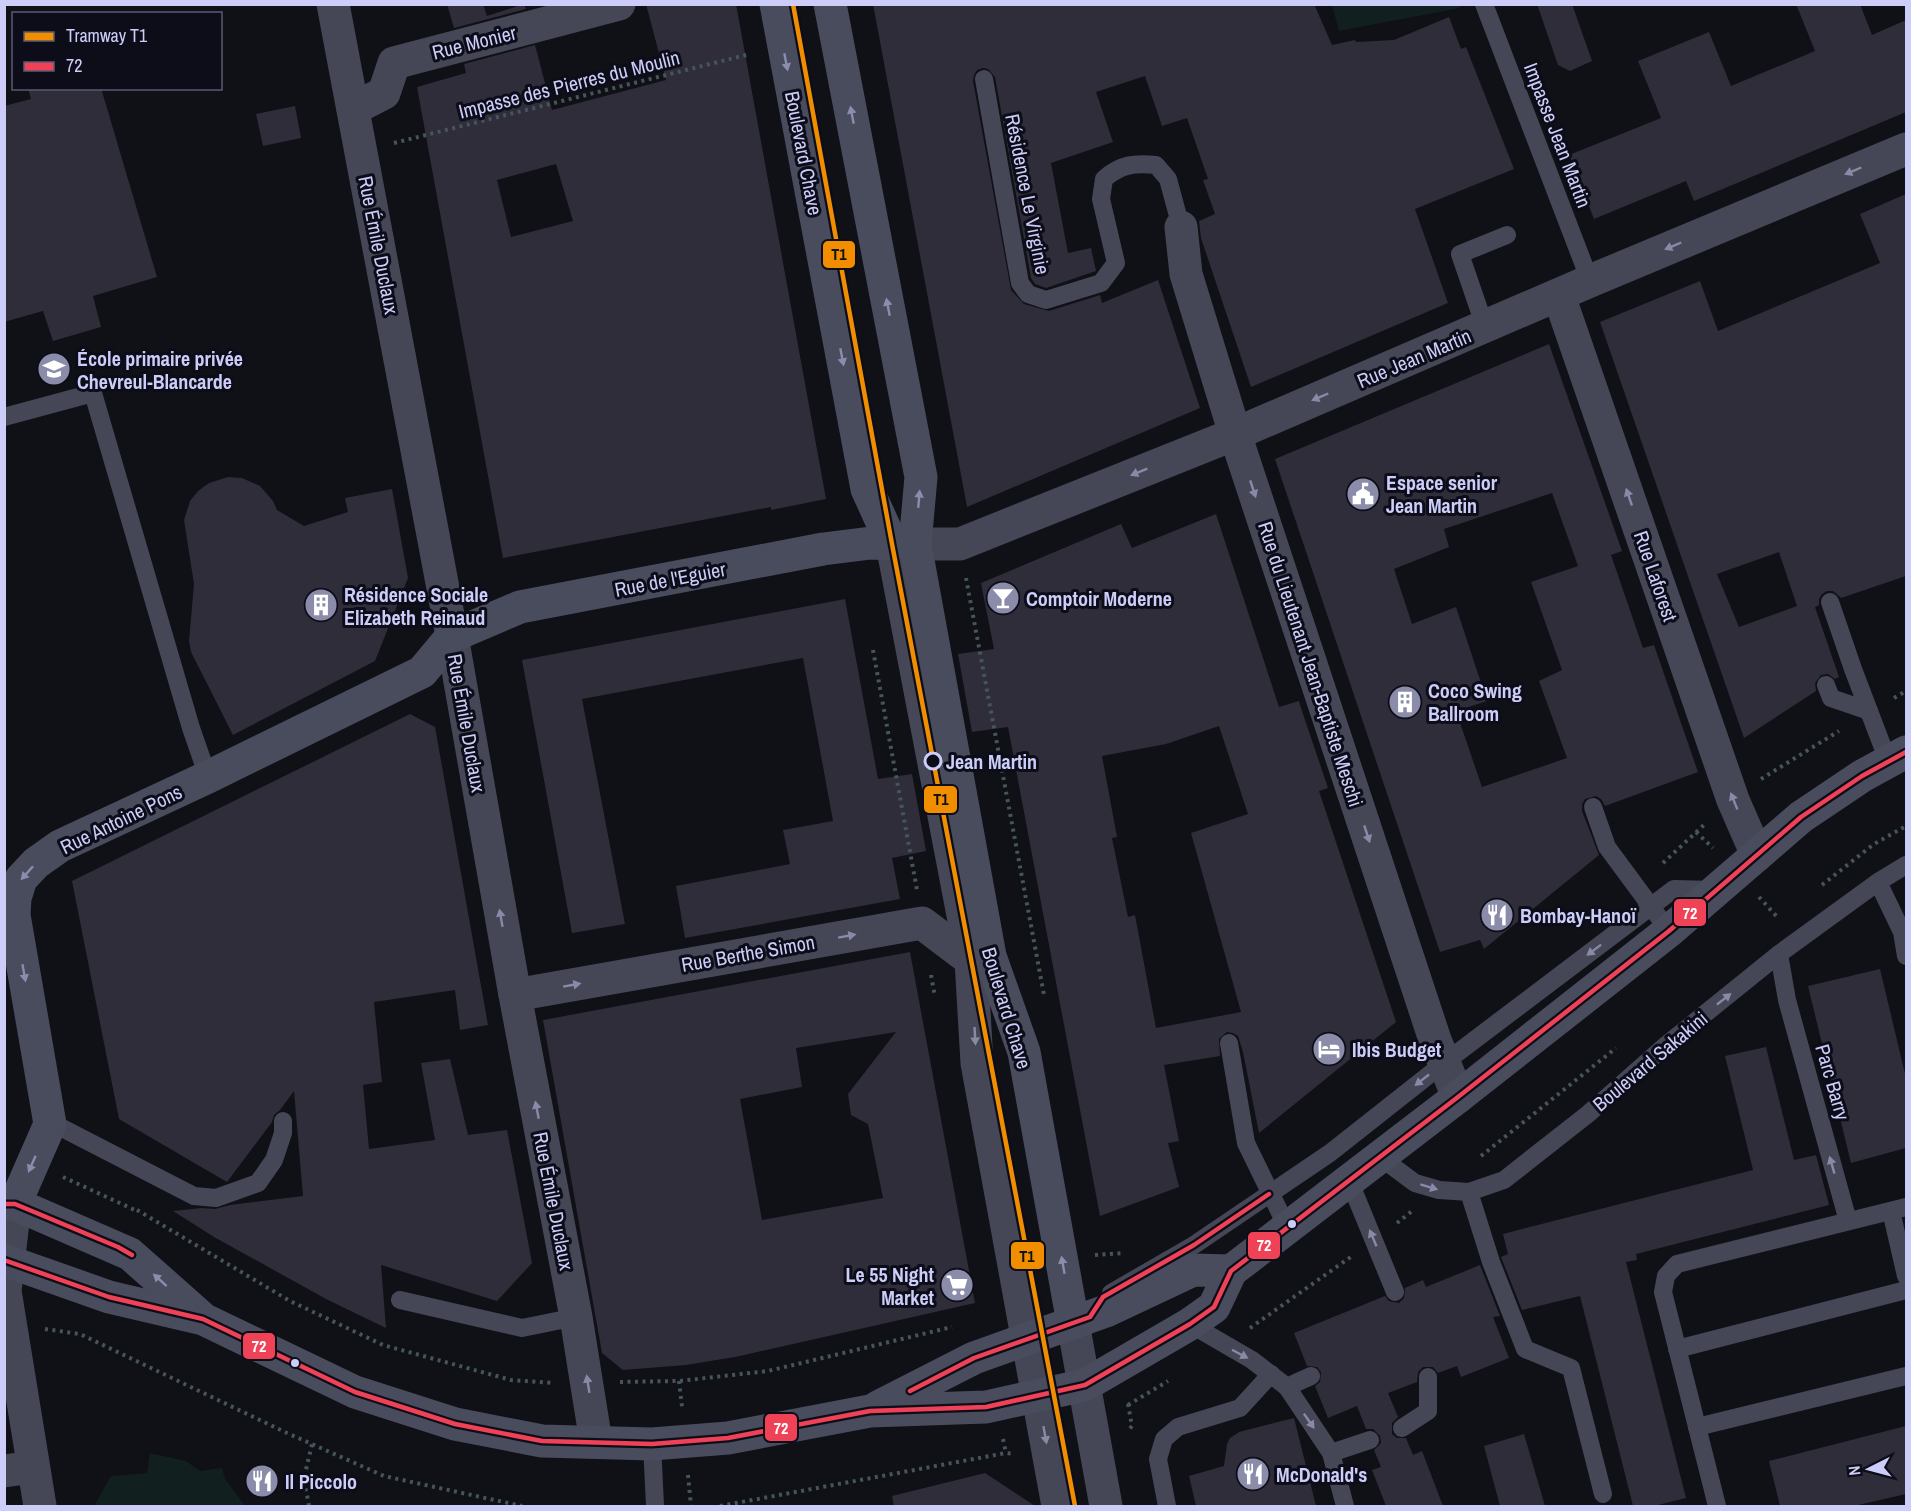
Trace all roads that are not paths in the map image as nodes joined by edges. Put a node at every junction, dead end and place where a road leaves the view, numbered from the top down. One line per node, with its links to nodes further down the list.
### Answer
1 (333, 4): 7 (street, Rue Émile Duclaux)
2 (619, 4): 7 (street, Rue Monier)
3 (776, 4): 16 (street, Boulevard Chave, one-way to 16)
4 (830, 4): 16 (street, Boulevard Chave, one-way to 4)
5 (1484, 4): 11 (lane, Impasse Jean Martin)
6 (984, 79): 9 (lane, Résidence Le Virginie)
7 (353, 110): 18 (street, Rue Émile Duclaux)
8 (1906, 148): 11 (street, Rue Jean Martin, one-way to 11)
9 (1181, 227): 15 (street, Rue du Lieutenant Jean-Baptiste Meschi)
10 (1507, 235): 13 (lane)
11 (1590, 281): 12 (street, Rue Jean Martin)
12 (1559, 296): 13 (street, Rue Jean Martin); 24 (street, Rue Laforest, one-way to 12)
13 (1485, 327): 15 (street, Rue Jean Martin, one-way to 15)
14 (4, 417): 22 (lane)
15 (1235, 434): 16 (street, Rue Jean Martin, one-way to 16); 33 (street, Rue du Lieutenant Jean-Baptiste Meschi, one-way to 33)
16 (904, 544): 18 (street, Rue de l'Eguier); 30 (street, Boulevard Chave); 53 (street, Boulevard Chave, one-way to 16)
17 (1830, 602): 20 (lane)
18 (452, 636): 22 (street, Rue Antoine Pons); 31 (street, Rue Émile Duclaux, one-way to 18)
19 (1826, 685): 20 (lane)
20 (1869, 711): 21 (lane)
21 (1897, 757): 24 (street)
22 (208, 777): 36 (street, Rue Antoine Pons, one-way to 36)
23 (1593, 807): 27 (lane)
24 (1757, 855): 27 (street)
25 (1906, 865): 26 (lane, Boulevard Sakakini)
26 (1878, 882): 28 (lane, Boulevard Sakakini); 29 (lane)
27 (1660, 918): 33 (lane, one-way to 33); 34 (street)
28 (1779, 954): 39 (lane, Boulevard Sakakini, one-way to 28); 43 (lane, Parc Barry, one-way to 28)
29 (1906, 956)
30 (971, 960): 31 (street, Rue Berthe Simon, one-way to 30); 55 (street, Boulevard Chave, one-way to 55)
31 (514, 995): 51 (street, Rue Émile Duclaux, one-way to 31)
32 (1229, 1043): 40 (lane)
33 (1444, 1063): 34 (street, Rue du Lieutenant Jean-Baptiste Meschi); 40 (lane, one-way to 40)
34 (1458, 1097): 37 (street)
35 (283, 1121): 36 (lane)
36 (50, 1124): 41 (street, one-way to 41)
37 (1380, 1157): 38 (street); 39 (lane, Boulevard Sakakini, one-way to 39)
38 (1350, 1180): 44 (street); 49 (lane, one-way to 38)
39 (1469, 1192): 72 (lane)
40 (1271, 1193): 44 (lane); 53 (lane)
41 (10, 1204): 45 (street); 52 (street, one-way to 41)
42 (1899, 1209): 43 (lane); 47 (lane)
43 (1848, 1221): 56 (lane)
44 (1288, 1229): 46 (street)
45 (6, 1260): 52 (street); 71 (street)
46 (1231, 1271): 53 (street); 54 (street)
47 (1906, 1276)
48 (1906, 1290): 56 (lane)
49 (1395, 1292)
50 (400, 1300): 51 (lane)
51 (576, 1317): 68 (street, Rue Émile Duclaux, one-way to 51)
52 (203, 1319): 68 (street)
53 (1082, 1320): 55 (street); 61 (street, Boulevard Chave)
54 (1190, 1324): 57 (lane, one-way to 57); 61 (street)
55 (1028, 1340): 63 (street, Boulevard Chave); 64 (street)
56 (1677, 1348): 65 (lane)
57 (1271, 1374): 62 (lane); 77 (lane)
58 (1311, 1376): 62 (lane)
59 (1906, 1376): 65 (lane)
60 (1428, 1377): 66 (lane)
61 (1085, 1385): 63 (street); 76 (street, Boulevard Chave)
62 (1287, 1387): 70 (lane, one-way to 70)
63 (1038, 1395): 64 (street); 75 (street, Boulevard Chave, one-way to 75)
64 (870, 1411): 69 (street)
65 (1697, 1427): 79 (lane)
66 (1402, 1428)
67 (1370, 1440): 70 (lane)
68 (596, 1442): 69 (street)
69 (652, 1444): 74 (lane)
70 (1331, 1453): 78 (lane)
71 (19, 1469): 73 (street)
72 (1603, 1494)
73 (40, 1506)
74 (655, 1506)
75 (1058, 1506)
76 (1106, 1506)
77 (1167, 1506)
78 (1344, 1506)
79 (1718, 1506)

